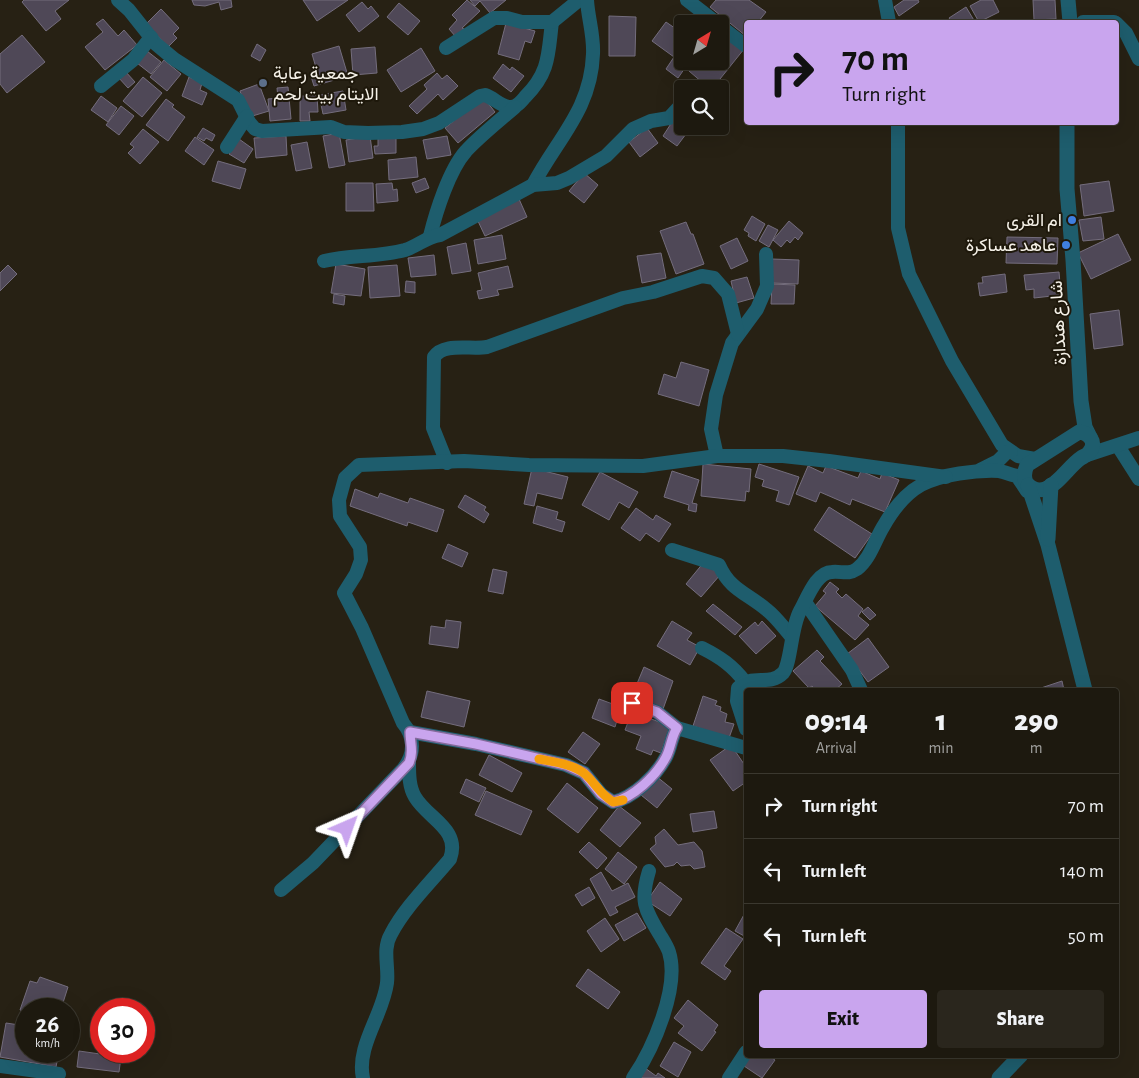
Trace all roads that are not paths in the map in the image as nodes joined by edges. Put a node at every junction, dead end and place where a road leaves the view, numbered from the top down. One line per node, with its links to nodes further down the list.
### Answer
1 (118, 0): 13 (street)
2 (579, 0): 10 (street)
3 (587, 0): 24 (street)
4 (687, 0): 7 (street)
5 (885, 0): 8 (street)
6 (1068, 0): 9 (street)
7 (706, 15)
8 (889, 20)
9 (1070, 20)
10 (552, 22): 15 (street); 18 (street)
11 (1119, 28): 16 (street)
12 (729, 33): 14 (street)
13 (151, 37): 17 (street); 20 (street)
14 (744, 44)
15 (446, 48)
16 (1139, 59)
17 (101, 86)
18 (515, 107): 20 (street); 25 (street)
19 (674, 113): 24 (street)
20 (247, 116): 23 (street)
21 (898, 125): 34 (street)
22 (1067, 125): 29 (street, شارع هندازة)
23 (227, 147)
24 (533, 185): 25 (street)
25 (430, 236): 27 (street)
26 (766, 254): 28 (street)
27 (324, 261)
28 (738, 334): 35 (street); 38 (street)
29 (1081, 401): 30 (street, شارع هندازة); 31 (street, شارع هندازة)
30 (1090, 437): 31 (street); 33 (street); 36 (street)
31 (1069, 438): 37 (street)
32 (1139, 438): 33 (street)
33 (1114, 447): 36 (street); 41 (street)
34 (1006, 450): 37 (street); 39 (street); 43 (street)
35 (717, 456): 38 (street); 40 (street)
36 (1084, 457): 42 (street)
37 (1035, 459): 43 (street)
38 (447, 463): 55 (street)
39 (980, 470): 40 (street); 43 (street)
40 (946, 477): 46 (street)
41 (1139, 479)
42 (1053, 483): 43 (street); 44 (street)
43 (1026, 486): 44 (street)
44 (1048, 545): 51 (street)
45 (672, 550): 47 (street)
46 (805, 602): 47 (street); 50 (street)
47 (791, 636): 49 (street)
48 (702, 648): 49 (street)
49 (745, 682): 53 (street)
50 (860, 688)
51 (1084, 688)
52 (632, 703): 54 (street)
53 (744, 723)
54 (677, 728): 55 (street); 56 (street)
55 (410, 732): 57 (street)
56 (744, 747)
57 (409, 763): 59 (street); 64 (street)
58 (649, 871): 65 (street)
59 (280, 890)
60 (744, 1055): 66 (street)
61 (1018, 1058): 67 (street)
62 (0, 1066): 63 (street)
63 (59, 1074)
64 (363, 1078)
65 (633, 1078)
66 (729, 1078)
67 (999, 1078)

